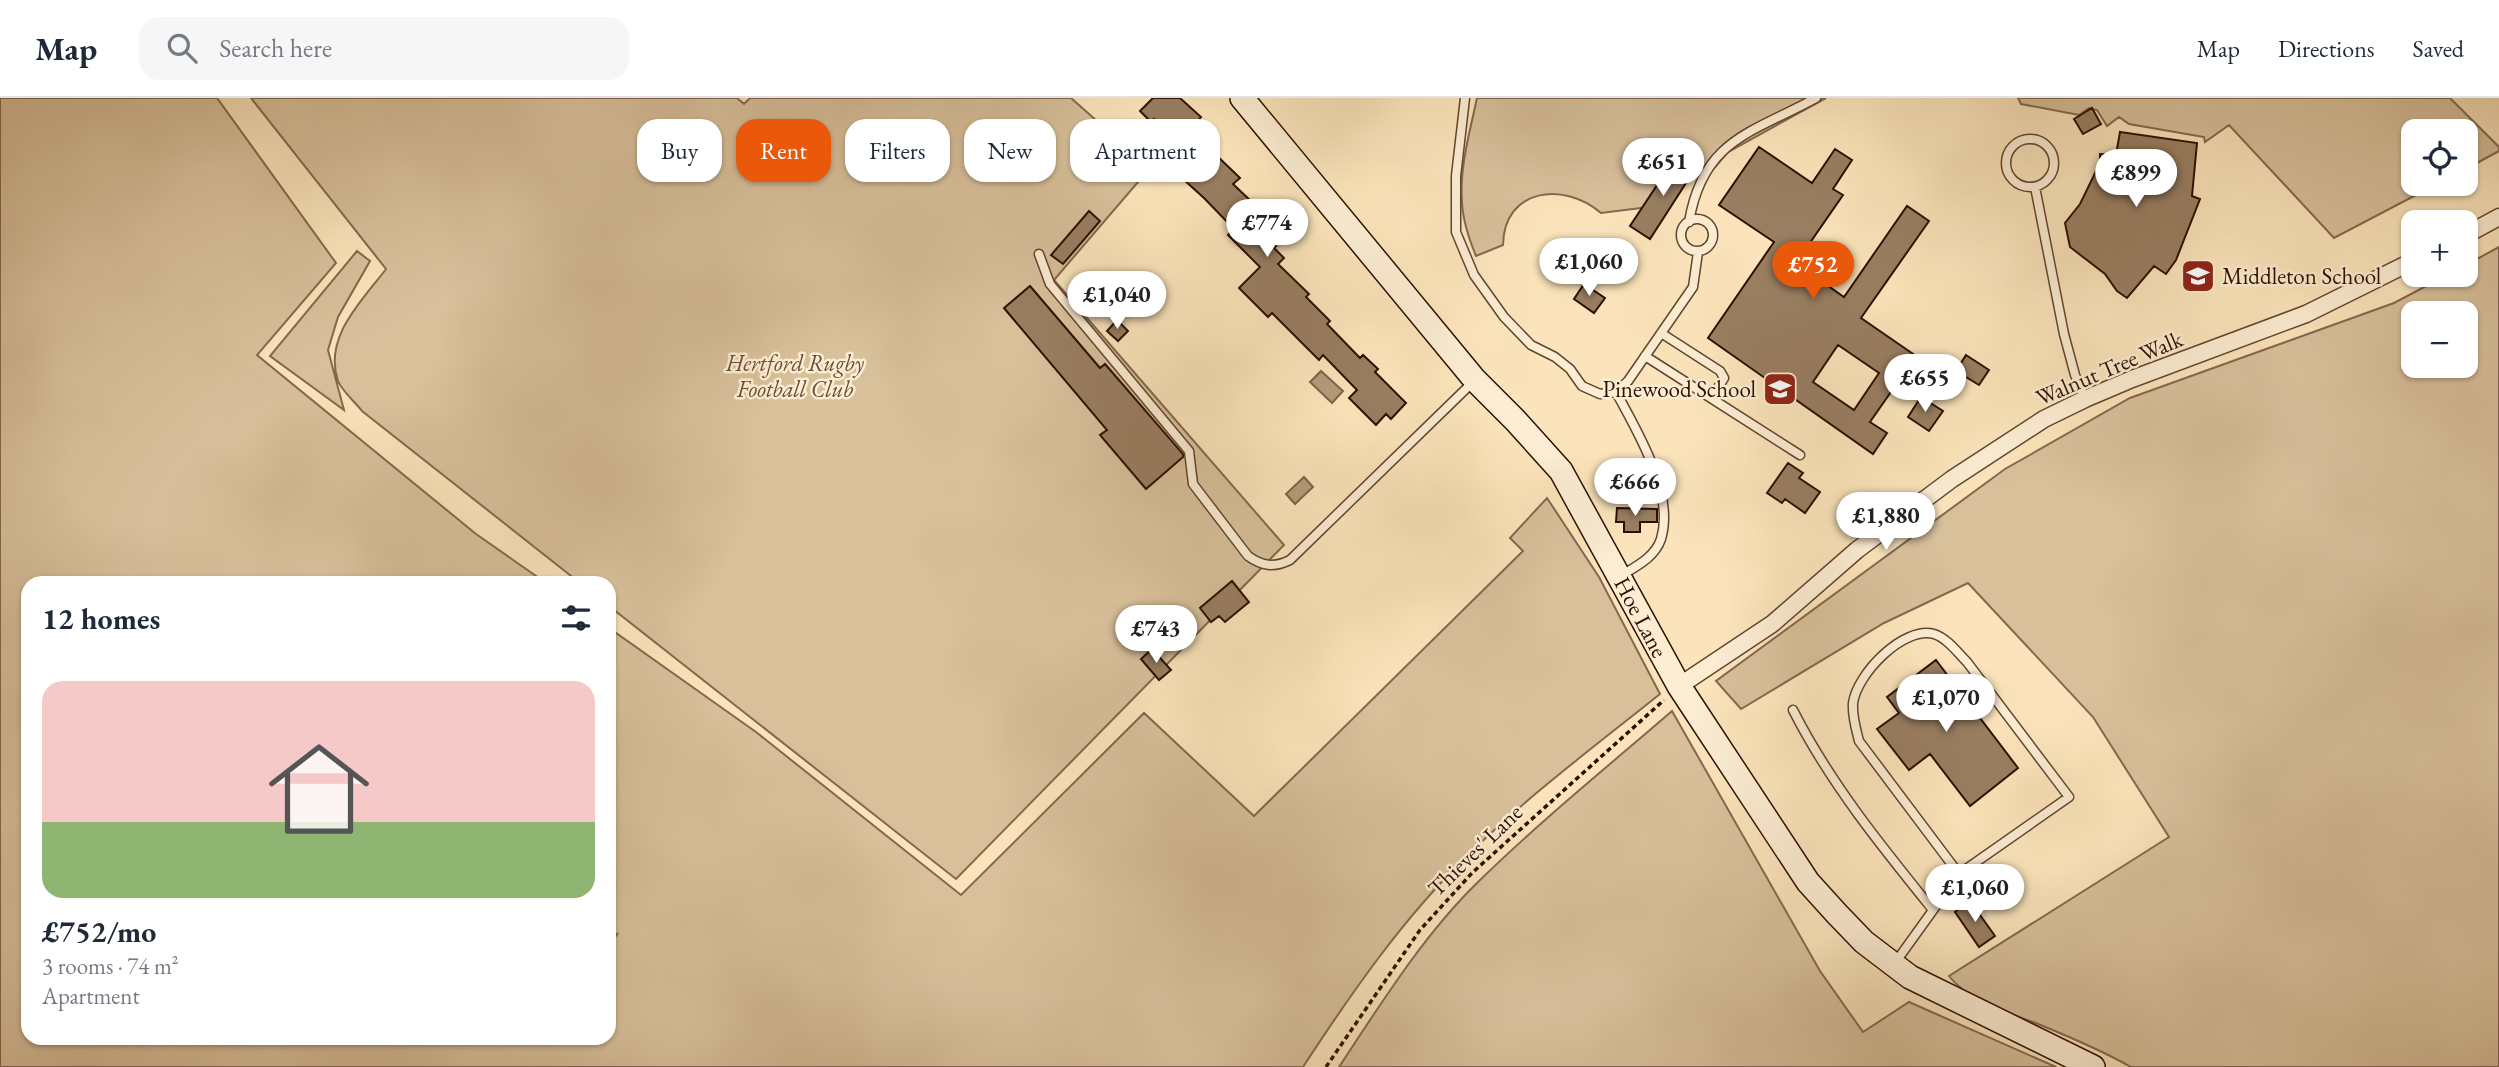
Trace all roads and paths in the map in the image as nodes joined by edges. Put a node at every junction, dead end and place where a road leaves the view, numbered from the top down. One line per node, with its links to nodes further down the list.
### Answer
1 (1242, 98): 13 (street, Hoe Lane)
2 (1465, 98): 14 (lane)
3 (1816, 98): 6 (lane)
4 (2035, 187): 4 (lane); 16 (lane)
5 (2499, 217): 7 (street)
6 (1689, 222): 8 (lane); 8 (lane)
7 (2478, 228)
8 (1698, 251): 11 (lane)
9 (1039, 254): 13 (lane)
10 (2401, 267): 16 (street, Walnut Tree Walk)
11 (1661, 333): 12 (lane); 15 (lane)
12 (1645, 356): 14 (lane); 15 (lane)
13 (1475, 380): 18 (street, Hoe Lane)
14 (1616, 392): 18 (lane)
15 (1712, 397): 17 (lane)
16 (2084, 398): 19 (street, Walnut Tree Walk)
17 (1800, 455)
18 (1619, 576): 19 (street, Hoe Lane)
19 (1679, 686): 23 (street, Hoe Lane); 24 (path, Thieves' Lane)
20 (1793, 710): 22 (lane)
21 (1959, 874): 21 (lane); 22 (lane)
22 (1933, 910): 23 (lane)
23 (1893, 966): 25 (street, Hoe Lane)
24 (1326, 1067)
25 (2093, 1067)

